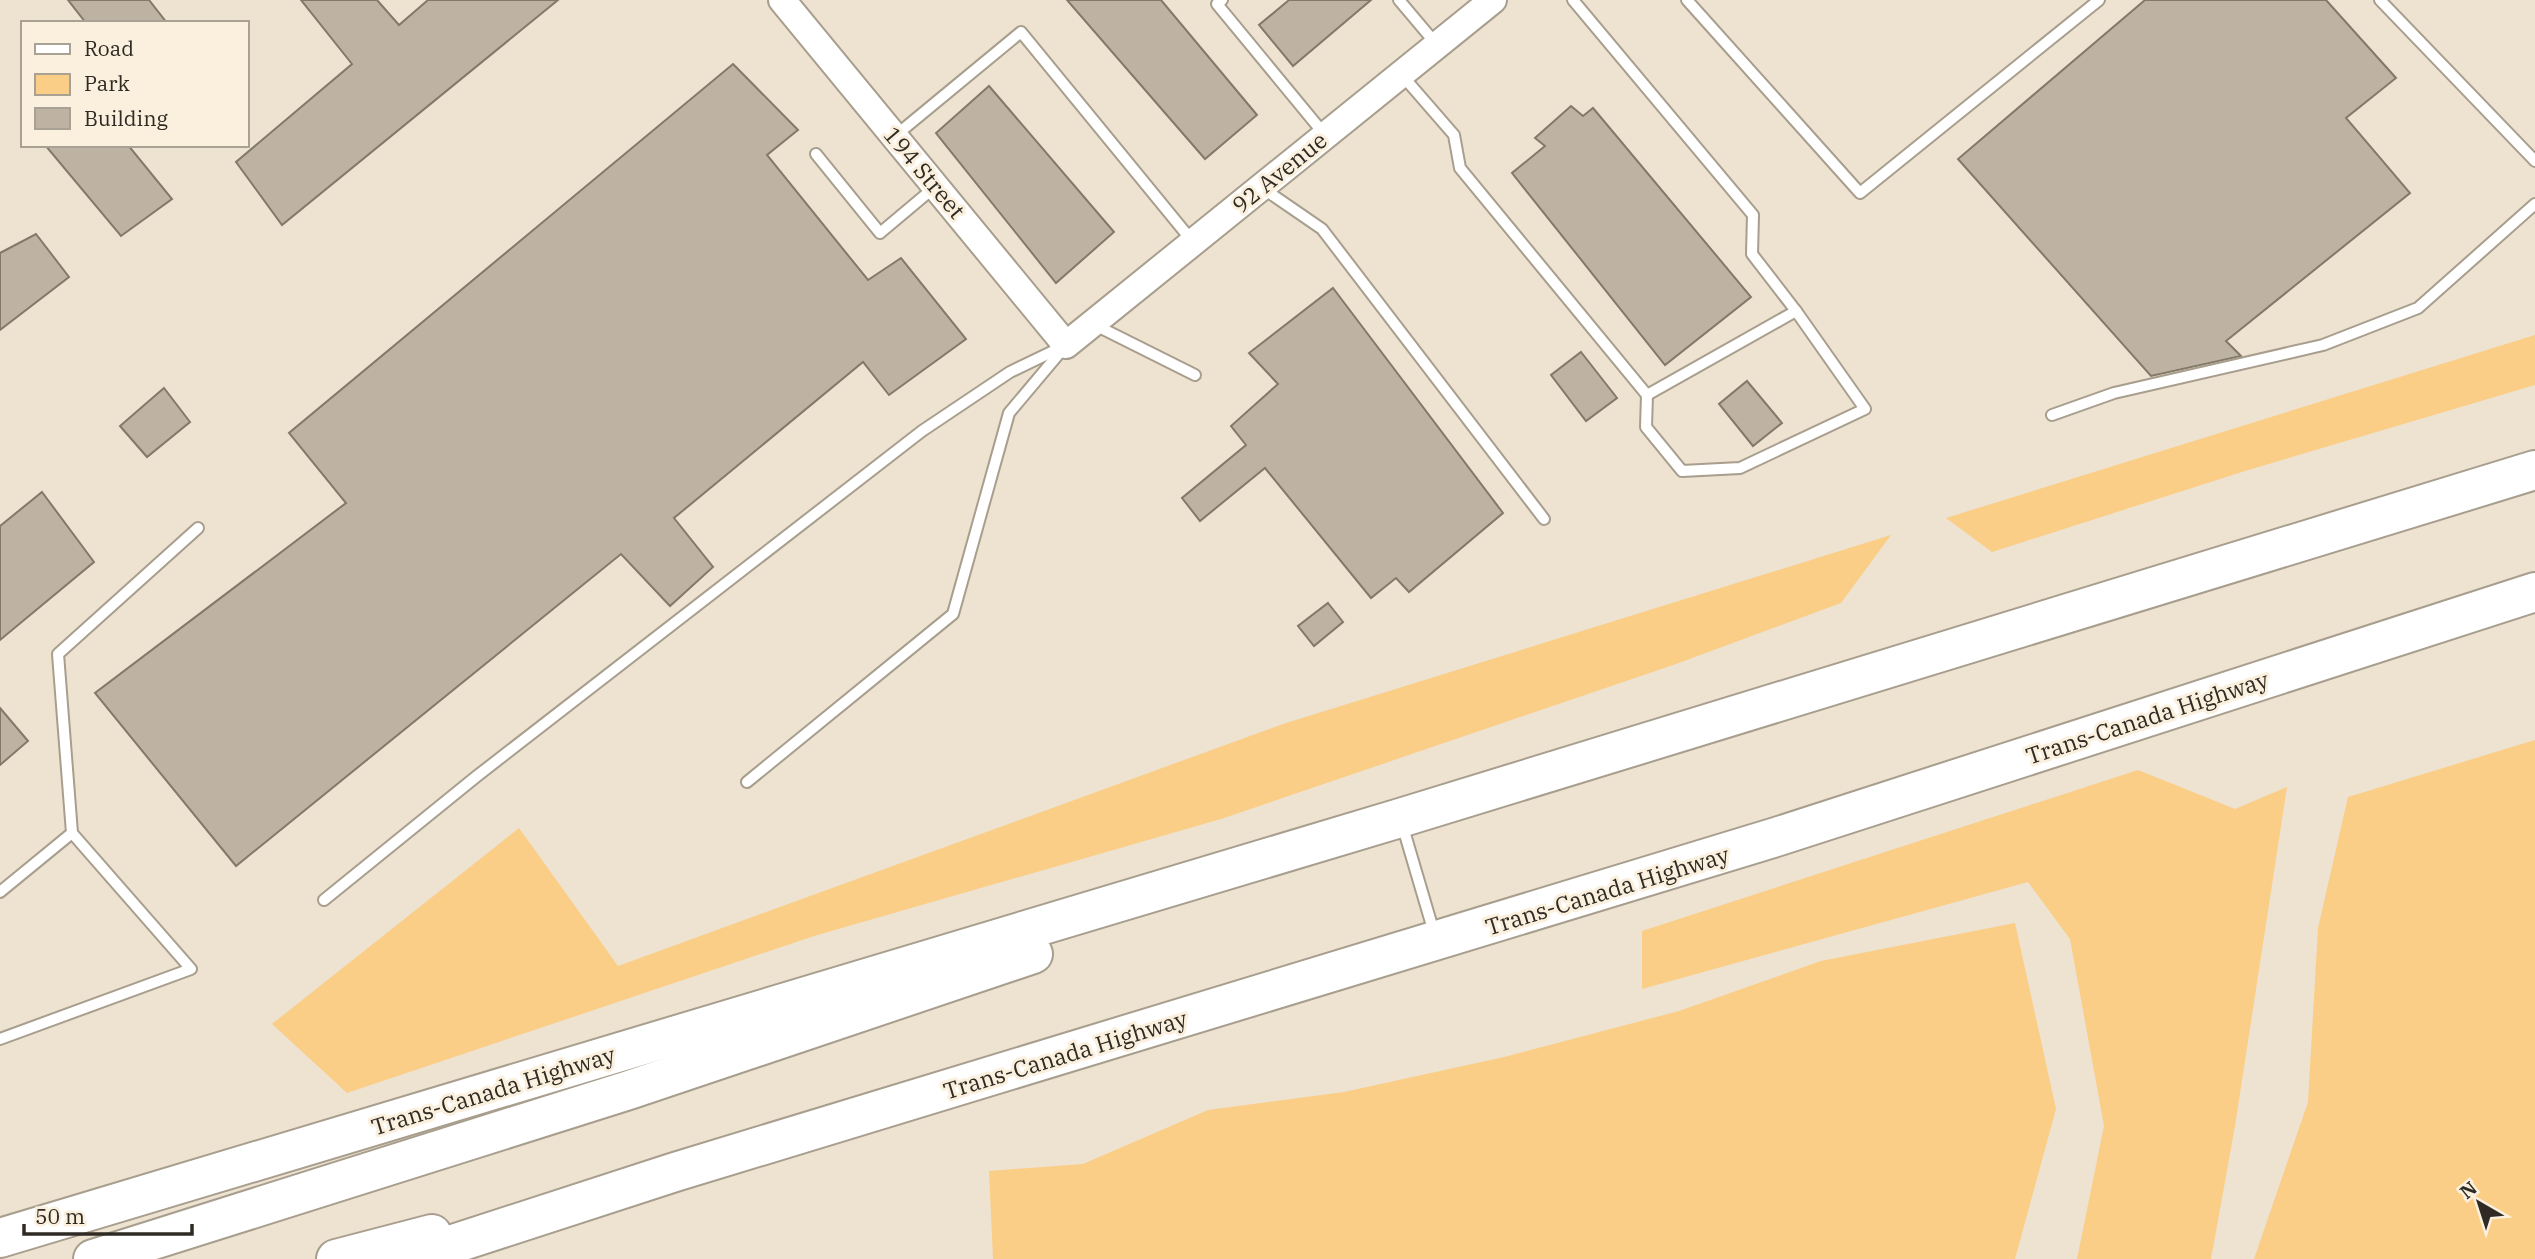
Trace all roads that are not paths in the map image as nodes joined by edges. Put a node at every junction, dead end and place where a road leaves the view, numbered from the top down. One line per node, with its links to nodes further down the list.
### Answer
1 (782, 0): 12 (street, 194 Street)
2 (1222, 0): 11 (lane)
3 (1399, 0): 9 (lane)
4 (1493, 0): 9 (street, 92 Avenue)
5 (1573, 0): 19 (lane)
6 (1687, 0): 7 (lane)
7 (2099, 0)
8 (2380, 0): 14 (lane)
9 (1437, 45): 10 (street, 92 Avenue)
10 (1401, 74): 11 (street, 92 Avenue); 23 (lane)
11 (1325, 135): 16 (street, 92 Avenue)
12 (895, 136): 15 (street, 194 Street); 18 (lane)
13 (816, 154): 15 (lane)
14 (2535, 161)
15 (936, 186): 21 (street, 194 Street)
16 (1261, 187): 18 (street, 92 Avenue); 26 (lane)
17 (2535, 204): 24 (lane)
18 (1193, 242): 20 (street, 92 Avenue)
19 (1796, 311): 23 (lane); 23 (lane)
20 (1092, 324): 21 (street, 92 Avenue); 22 (lane)
21 (1066, 345): 29 (lane); 34 (lane)
22 (1195, 375)
23 (1647, 395)
24 (2052, 415)
25 (2535, 470): 30 (highway, Trans-Canada Highway)
26 (1544, 519)
27 (198, 528): 31 (lane)
28 (2535, 592): 35 (highway, Trans-Canada Highway)
29 (747, 782)
30 (1400, 818): 32 (highway, Trans-Canada Highway); 35 (lane)
31 (72, 833): 33 (lane); 36 (lane)
32 (1349, 833): 38 (highway, Trans-Canada Highway); 39 (highway, Trans-Canada Highway)
33 (0, 892)
34 (324, 900)
35 (1437, 942): 37 (highway, Trans-Canada Highway)
36 (0, 1039)
37 (675, 1172): 40 (highway, Trans-Canada Highway); 41 (highway, Trans-Canada Highway)
38 (0, 1238)
39 (93, 1259)
40 (336, 1259)
41 (407, 1259)

